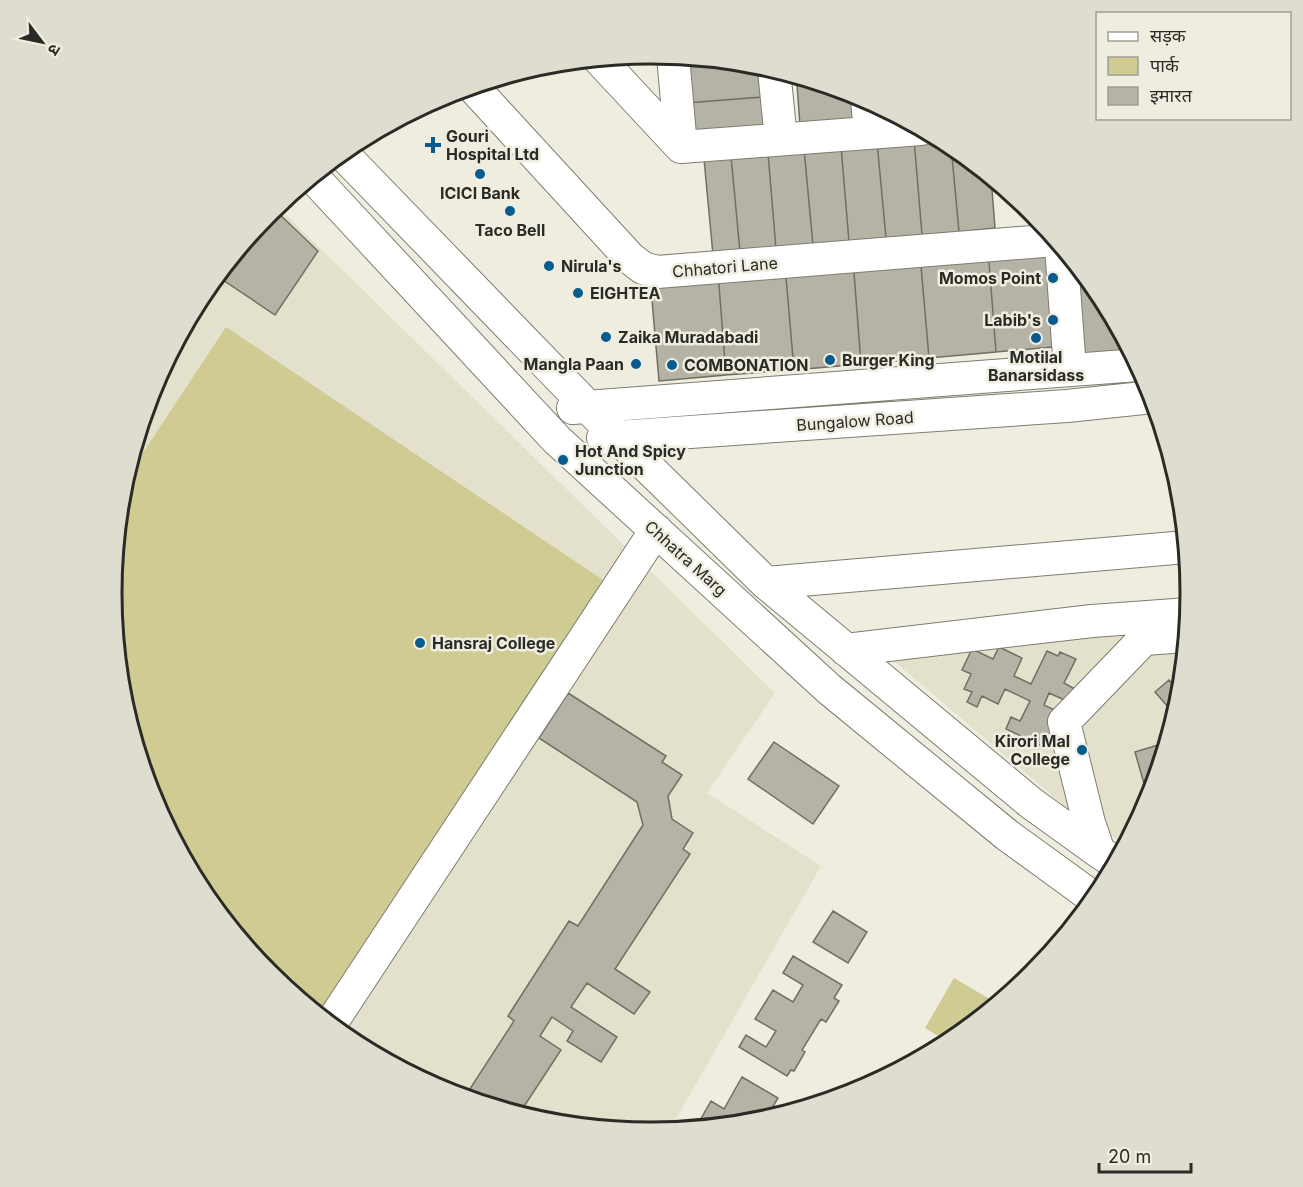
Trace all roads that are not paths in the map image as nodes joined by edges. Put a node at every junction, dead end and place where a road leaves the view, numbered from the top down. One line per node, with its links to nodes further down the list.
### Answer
1 (674, 65): 9 (street)
2 (606, 67): 9 (street)
3 (775, 80): 8 (street)
4 (479, 94): 12 (street, Chhatori Lane)
5 (868, 111): 7 (street)
6 (906, 130): 7 (street)
7 (870, 132): 8 (street)
8 (781, 139): 9 (street)
9 (681, 147)
10 (349, 160): 17 (street)
11 (318, 183): 18 (street, Chhatra Marg)
12 (1045, 241)
13 (1062, 260): 15 (street)
14 (1129, 366): 15 (street)
15 (1070, 370): 17 (street)
16 (1143, 398): 19 (street, Bungalow Road)
17 (586, 406): 18 (street); 19 (street)
18 (534, 414): 20 (street, Chhatra Marg)
19 (618, 438): 20 (street, Bungalow Road); 23 (street)
20 (557, 440): 21 (street, Chhatra Marg)
21 (656, 530): 28 (street, Chhatra Marg); 29 (street)
22 (1178, 548): 23 (street)
23 (766, 583): 26 (street)
24 (1179, 615): 26 (street)
25 (1178, 637): 27 (street)
26 (846, 650): 27 (street)
27 (1107, 858)
28 (1087, 893)
29 (335, 1017)

